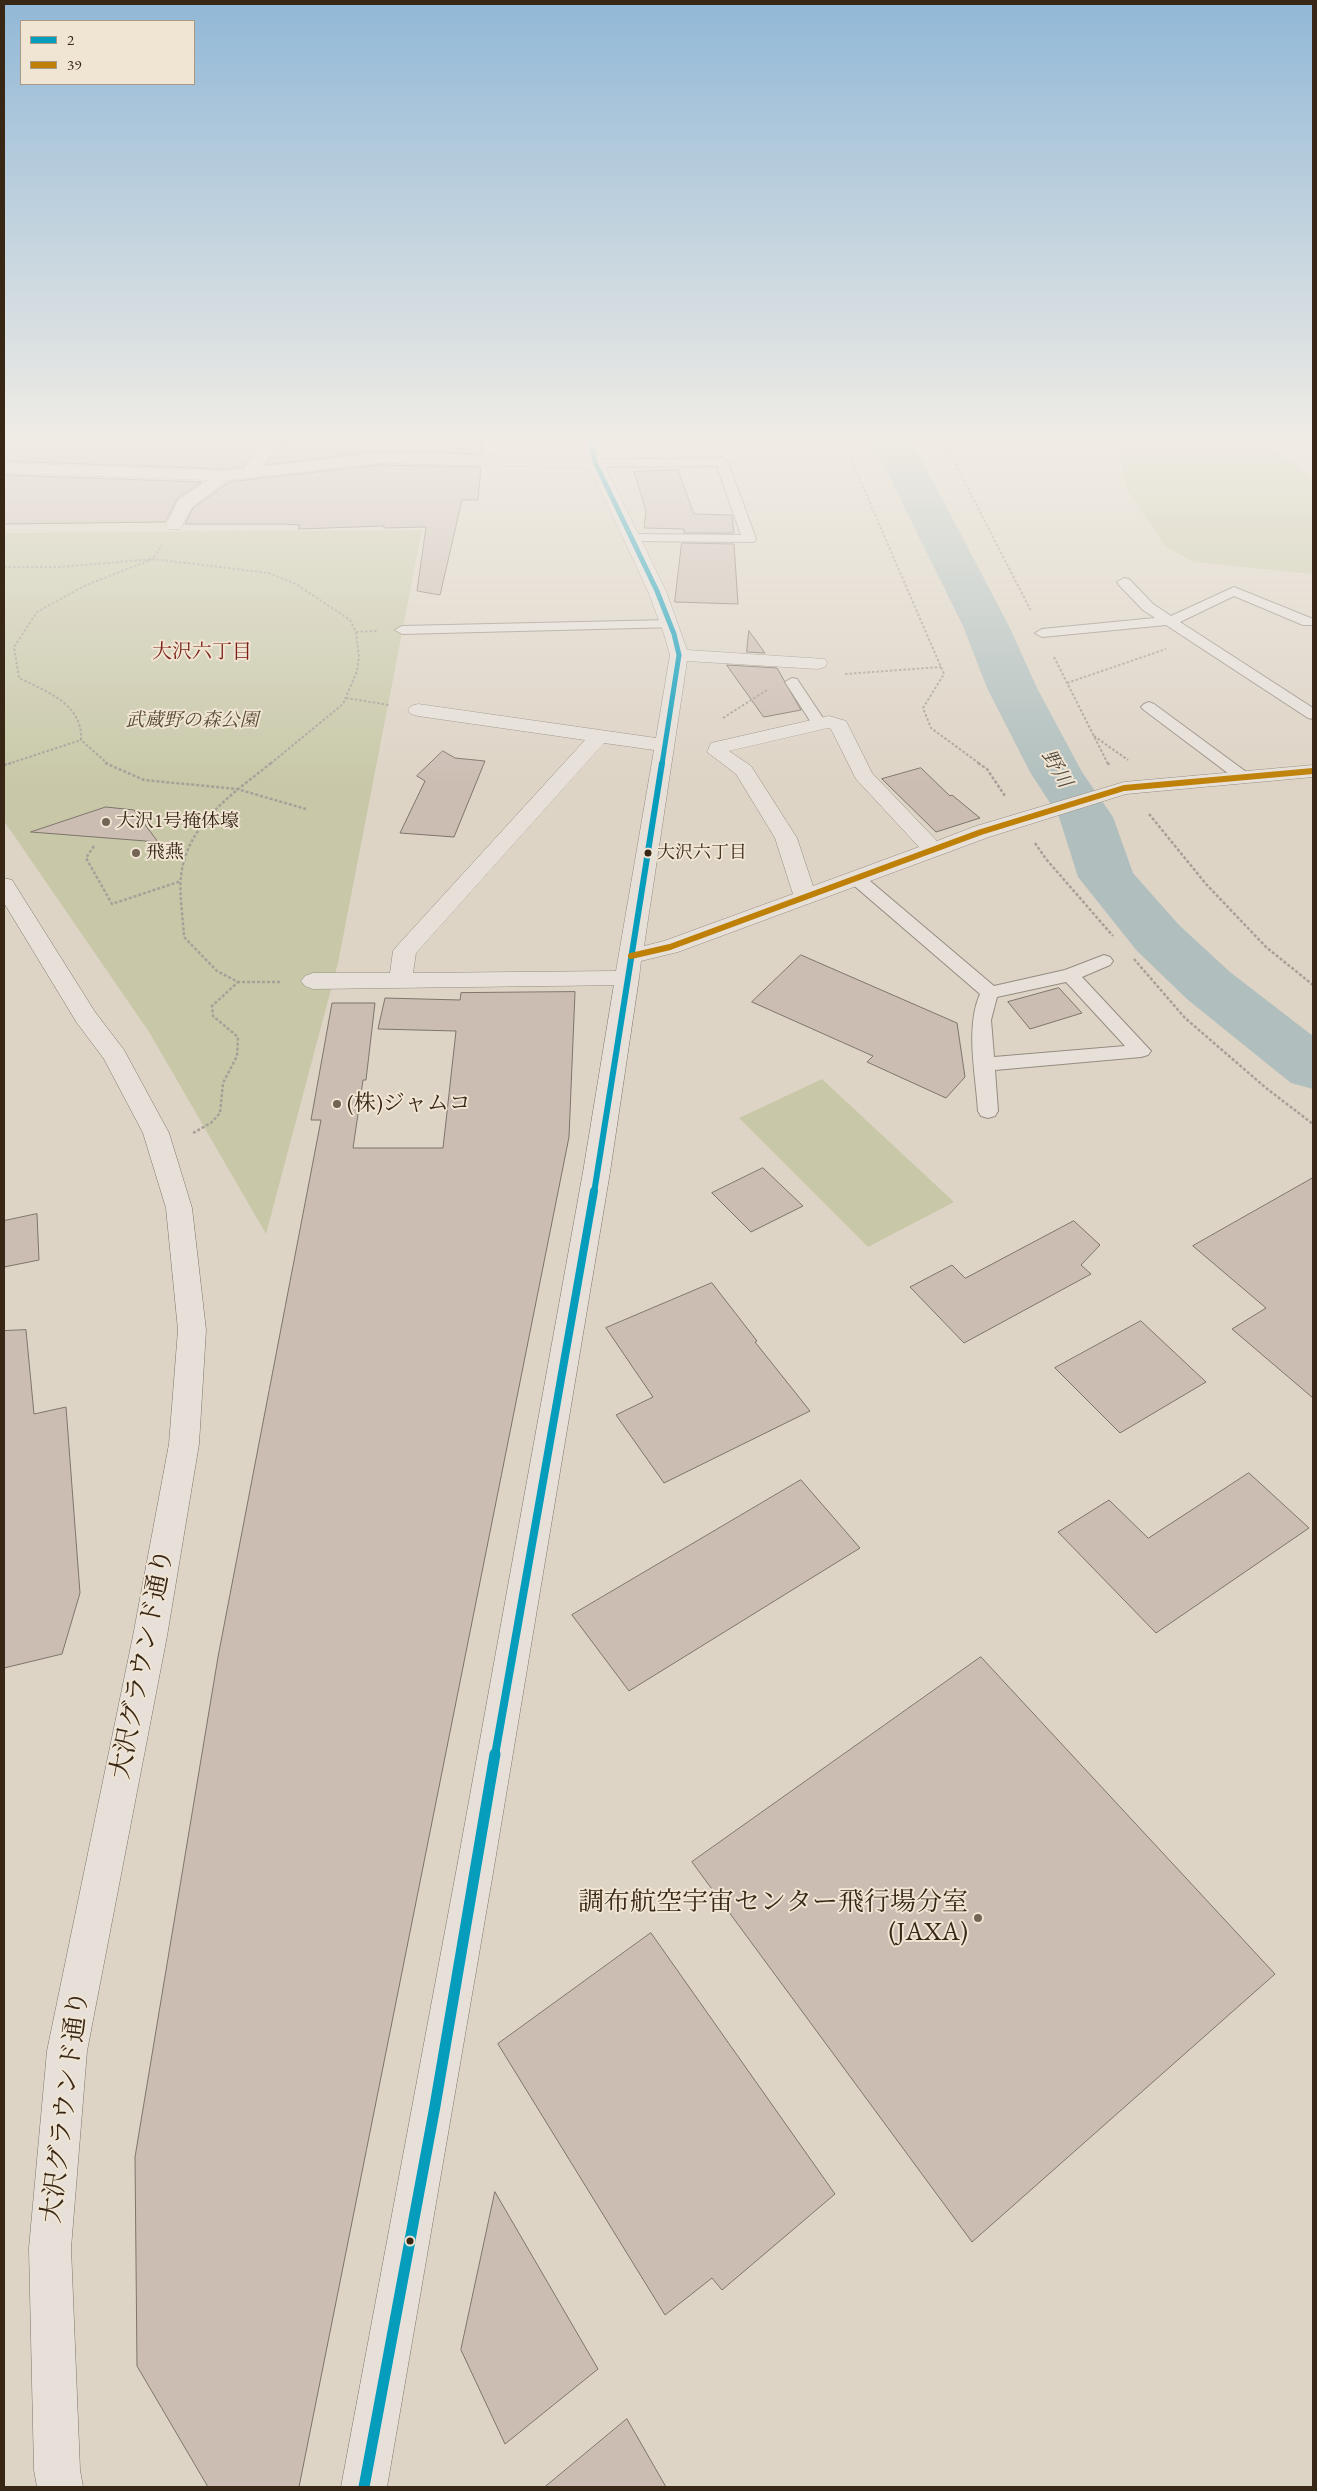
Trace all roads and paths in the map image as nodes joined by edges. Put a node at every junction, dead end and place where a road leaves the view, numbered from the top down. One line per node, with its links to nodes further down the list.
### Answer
1 (637, 552): 8 (street)
2 (1001, 552): 10 (path)
3 (153, 559): 4 (path); 17 (path); 23 (path)
4 (4, 567)
5 (1124, 582): 6 (lane)
6 (1168, 621): 7 (lane); 10 (lane); 11 (lane)
7 (1308, 622)
8 (670, 624): 9 (lane); 12 (street)
9 (402, 630)
10 (1042, 633): 16 (path)
11 (1197, 639): 16 (path); 20 (lane)
12 (679, 654): 13 (street); 24 (street)
13 (818, 663): 14 (path)
14 (940, 667)
15 (792, 682): 21 (lane); 25 (path)
16 (1067, 684): 30 (path)
17 (346, 698): 19 (path); 29 (path)
18 (1148, 707): 28 (lane)
19 (418, 710): 22 (street)
20 (1313, 715)
21 (819, 724): 25 (street); 33 (street)
22 (599, 737): 24 (street); 41 (street)
23 (81, 740): 26 (path); 29 (path)
24 (666, 746): 39 (street)
25 (718, 747): 37 (street)
26 (4, 765)
27 (1313, 771): 28 (street)
28 (1242, 776): 30 (street)
29 (237, 789): 31 (path); 35 (path)
30 (1117, 790): 33 (street); 44 (path)
31 (306, 808)
32 (94, 846): 35 (path)
33 (934, 849): 34 (street)
34 (857, 879): 37 (street); 45 (lane)
35 (181, 881): 43 (path)
36 (4, 884): 49 (street, 大沢グラウンド通り)
37 (806, 898): 39 (street)
38 (1104, 960): 40 (lane)
39 (629, 967): 41 (street); 50 (street)
40 (1070, 975): 45 (lane); 46 (lane)
41 (400, 980): 42 (street)
42 (313, 981): 43 (path)
43 (238, 982): 48 (path)
44 (1313, 985)
45 (990, 993): 46 (lane)
46 (985, 1064): 47 (lane)
47 (988, 1111)
48 (193, 1133)
49 (60, 2487)
50 (364, 2487)

